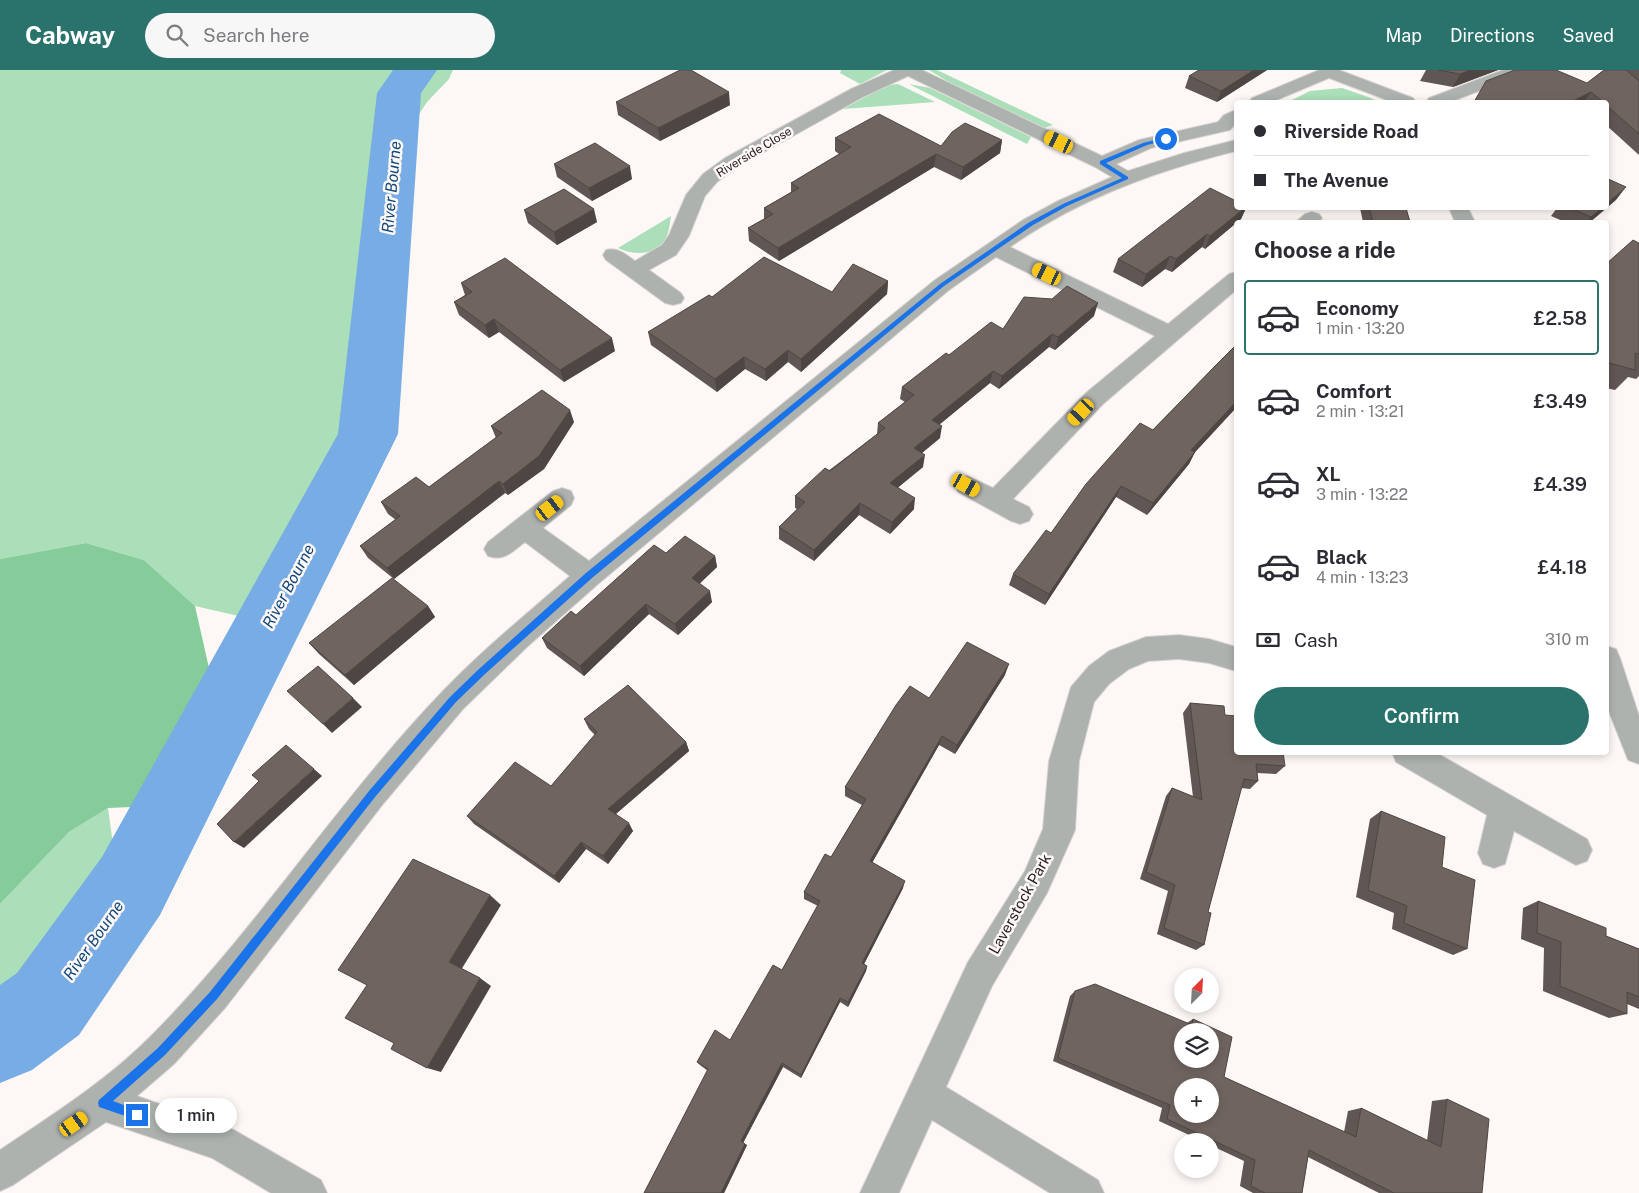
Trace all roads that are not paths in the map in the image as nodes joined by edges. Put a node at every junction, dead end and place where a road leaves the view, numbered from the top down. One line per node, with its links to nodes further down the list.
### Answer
1 (908, 70): 7 (street); 11 (street, Riverside Close)
2 (1518, 70): 5 (street)
3 (1263, 100): 4 (street)
4 (1403, 100)
5 (1440, 100)
6 (1232, 133): 7 (street); 8 (street)
7 (1102, 163): 8 (street)
8 (1126, 178): 9 (street)
9 (995, 248): 14 (street); 21 (street)
10 (613, 255): 11 (street)
11 (634, 270): 13 (street)
12 (1234, 282): 14 (street)
13 (673, 298)
14 (1170, 334): 17 (street)
15 (966, 485): 17 (street)
16 (562, 498): 19 (street)
17 (996, 501): 18 (street)
18 (1020, 514)
19 (525, 528): 20 (street); 21 (street)
20 (497, 549)
21 (589, 576): 31 (street)
22 (1234, 659): 30 (street, Laverstock Park)
23 (1609, 665): 24 (street)
24 (1632, 718): 25 (street)
25 (1639, 750)
26 (1412, 755): 27 (street)
27 (1504, 808): 28 (street); 29 (street)
28 (1576, 850)
29 (1494, 852)
30 (925, 1094): 34 (street, Laverstock Park); 35 (street)
31 (103, 1103): 32 (street); 33 (street)
32 (0, 1172)
33 (308, 1193)
34 (879, 1193)
35 (1085, 1193)

